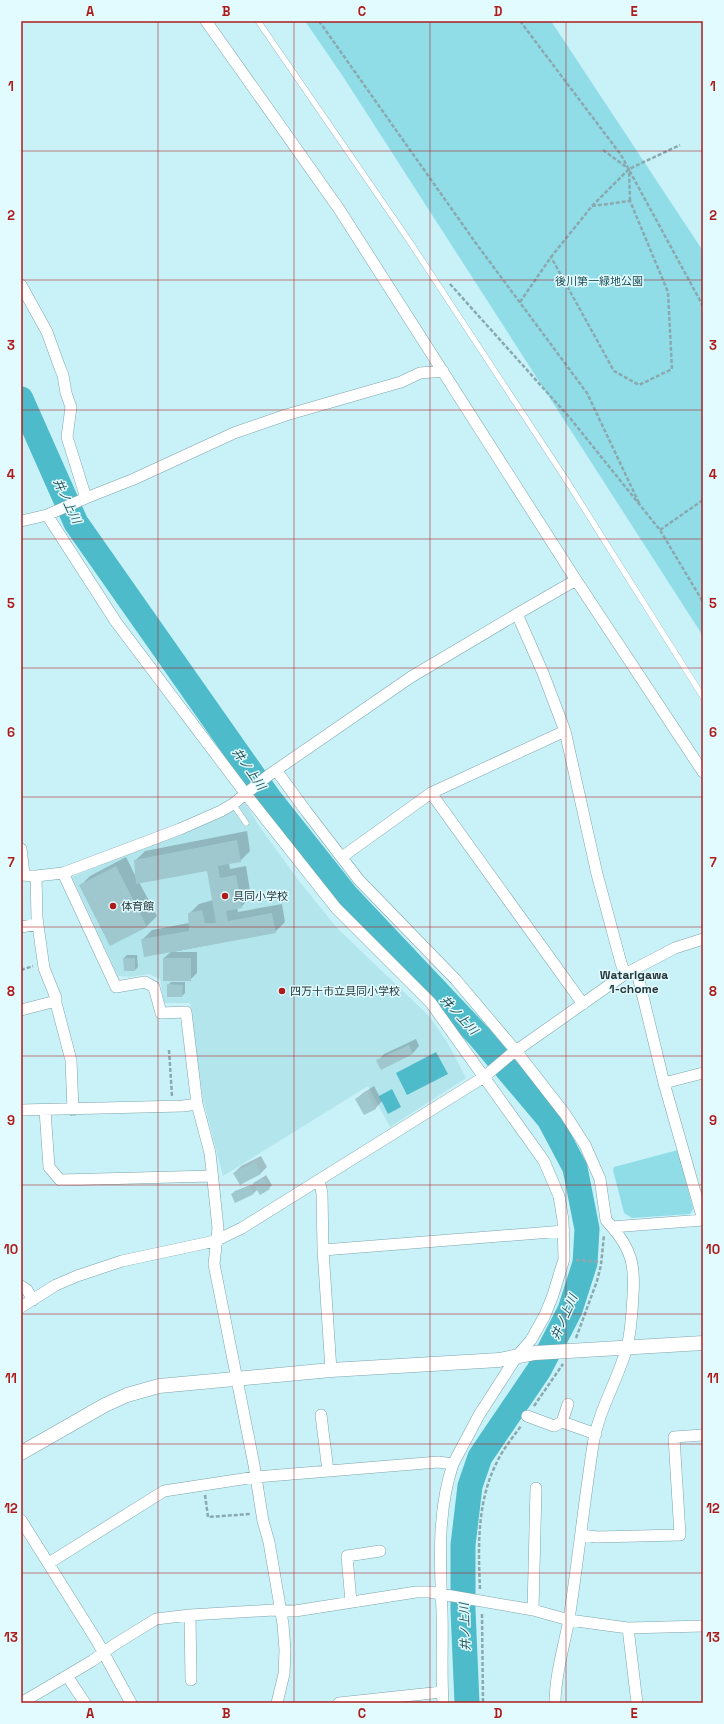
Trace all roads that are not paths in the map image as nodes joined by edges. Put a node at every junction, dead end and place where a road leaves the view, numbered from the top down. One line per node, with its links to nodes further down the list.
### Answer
1 (206, 21): 4 (street)
2 (258, 21): 10 (lane)
3 (21, 285): 5 (street)
4 (444, 371): 5 (street); 8 (street)
5 (81, 500): 6 (street)
6 (52, 513): 7 (street); 14 (street)
7 (21, 521)
8 (576, 580): 9 (street); 13 (street)
9 (516, 614): 11 (street); 12 (street)
10 (703, 697)
11 (565, 731): 15 (street); 27 (street)
12 (273, 772): 14 (street); 19 (street)
13 (703, 772)
14 (246, 791): 16 (street); 33 (street)
15 (431, 793): 19 (street); 29 (street)
16 (233, 804): 17 (lane); 20 (street)
17 (246, 823)
18 (21, 849): 21 (street)
19 (342, 857): 31 (street)
20 (63, 873): 22 (street); 35 (street)
21 (23, 874): 22 (street)
22 (36, 876): 23 (street)
23 (38, 924): 24 (street); 28 (street)
24 (21, 927)
25 (703, 939): 26 (street)
26 (636, 968): 27 (street); 34 (street)
27 (625, 974): 29 (street)
28 (56, 1001): 30 (street); 38 (street)
29 (583, 1004): 31 (street)
30 (21, 1010)
31 (513, 1053): 33 (street); 42 (street)
32 (703, 1073): 34 (street)
33 (486, 1076): 40 (street); 43 (street)
34 (664, 1083): 41 (street)
35 (197, 1104): 38 (street); 39 (street)
36 (21, 1110): 37 (street)
37 (45, 1110): 38 (street); 39 (street)
38 (73, 1110)
39 (212, 1176): 44 (street)
40 (319, 1180): 44 (street); 45 (street)
41 (703, 1220): 42 (street)
42 (612, 1227): 50 (street)
43 (564, 1231): 45 (street); 51 (street)
44 (215, 1241): 47 (street); 53 (street)
45 (323, 1250): 52 (street)
46 (21, 1286): 47 (street)
47 (33, 1300): 48 (street)
48 (21, 1307)
49 (703, 1343): 50 (street)
50 (626, 1348): 51 (street); 58 (street)
51 (518, 1356): 52 (street); 61 (street)
52 (331, 1370): 53 (street)
53 (237, 1380): 60 (street); 63 (street)
54 (568, 1404): 57 (street)
55 (321, 1415): 62 (street)
56 (527, 1416): 57 (street)
57 (562, 1422): 58 (street)
58 (596, 1434): 66 (street)
59 (703, 1434): 66 (street)
60 (21, 1453)
61 (453, 1464): 62 (street); 69 (street)
62 (328, 1471): 63 (street)
63 (256, 1477): 68 (street); 71 (street)
64 (536, 1488): 72 (street)
65 (21, 1520): 68 (street)
66 (582, 1535): 74 (street)
67 (380, 1551): 70 (street)
68 (49, 1563): 77 (street)
69 (441, 1593): 70 (street); 72 (street); 80 (street)
70 (351, 1602): 71 (street)
71 (281, 1610): 73 (street); 85 (street)
72 (533, 1610): 74 (street)
73 (190, 1615): 77 (street); 79 (street)
74 (569, 1620): 76 (street); 87 (street)
75 (703, 1626): 76 (street)
76 (628, 1628): 88 (street)
77 (103, 1653): 78 (street); 84 (street)
78 (67, 1676): 82 (street); 83 (street)
79 (191, 1680)
80 (443, 1698): 81 (street)
81 (362, 1702): 86 (street)
82 (21, 1703)
83 (85, 1703)
84 (131, 1703)
85 (277, 1703)
86 (339, 1703)
87 (555, 1703)
88 (637, 1703)

